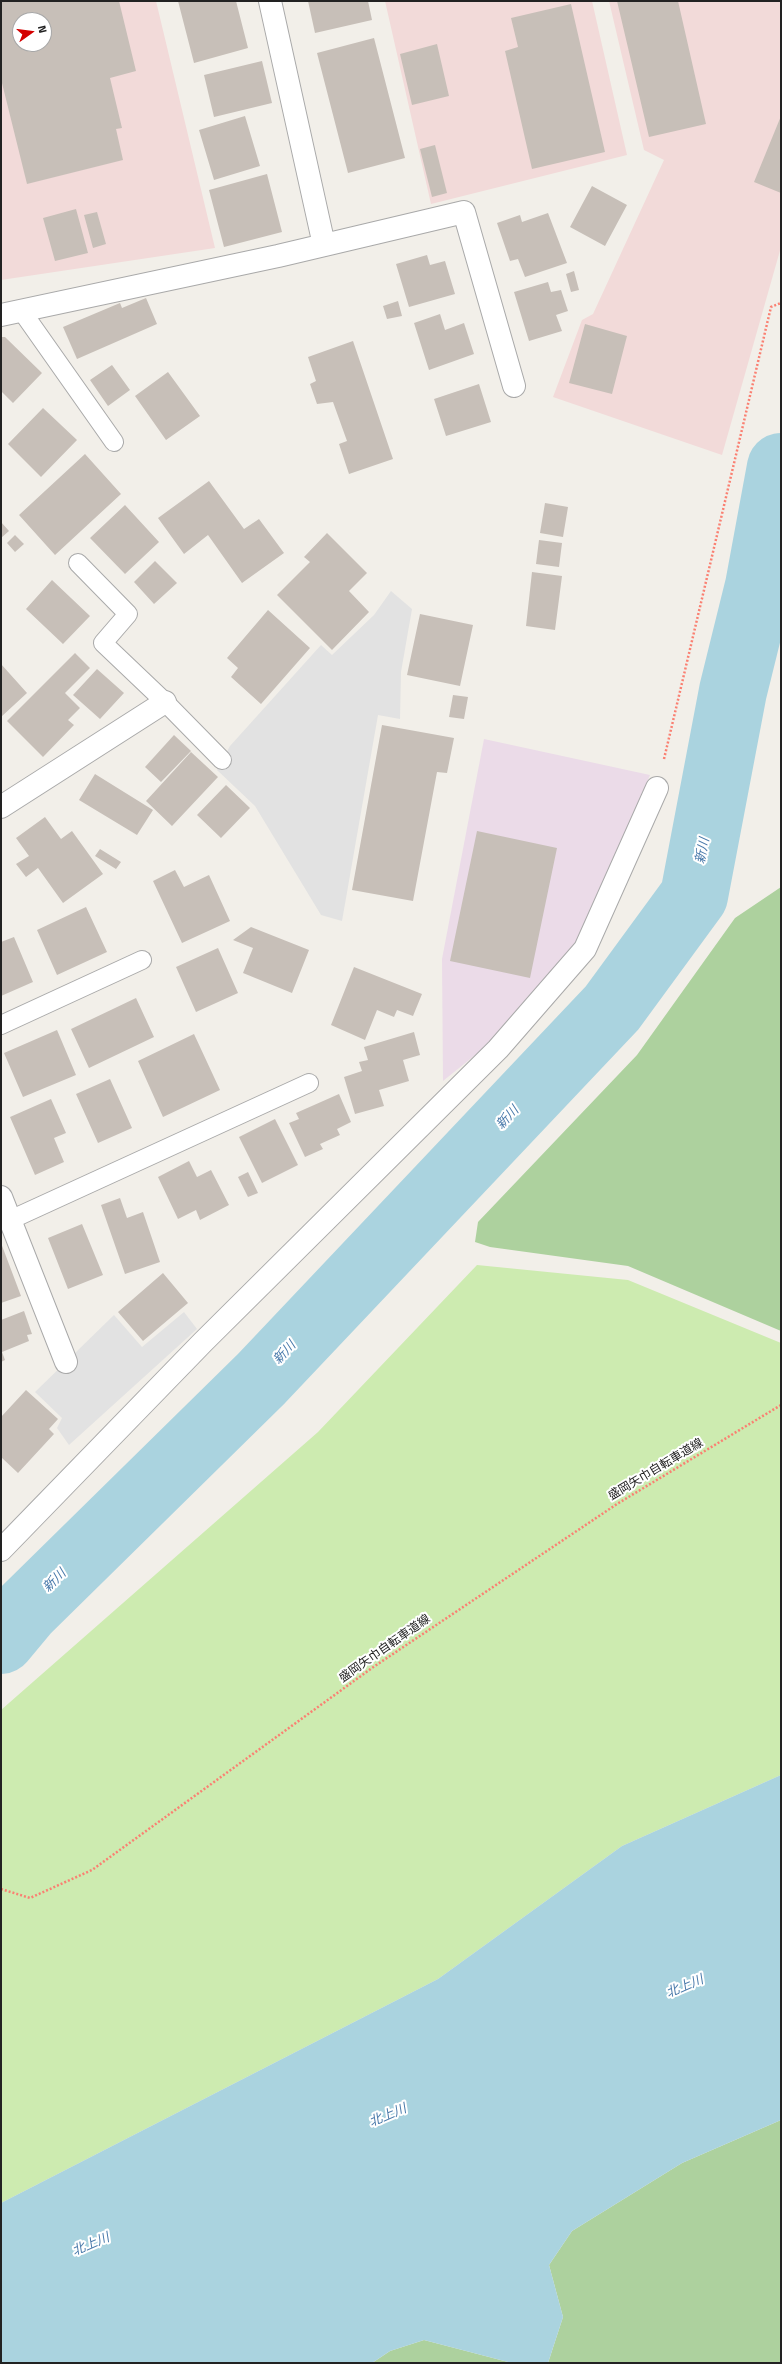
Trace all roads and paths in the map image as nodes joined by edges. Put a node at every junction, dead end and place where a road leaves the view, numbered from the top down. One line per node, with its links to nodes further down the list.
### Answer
1 (270, 1): 2 (street)
2 (324, 246): 4 (street); 5 (street)
3 (781, 303): 10 (path)
4 (11, 313): 6 (lane)
5 (514, 386)
6 (114, 442)
7 (78, 563): 8 (lane)
8 (165, 702): 9 (lane); 11 (street)
9 (222, 760)
10 (657, 788): 19 (street)
11 (1, 807)
12 (142, 960): 13 (lane)
13 (1, 1025)
14 (309, 1083): 16 (lane)
15 (1, 1197): 16 (street)
16 (10, 1220): 17 (street)
17 (66, 1362)
18 (781, 1406): 20 (path, 盛岡矢巾自転車道線)
19 (1, 1550)
20 (1, 1888)

